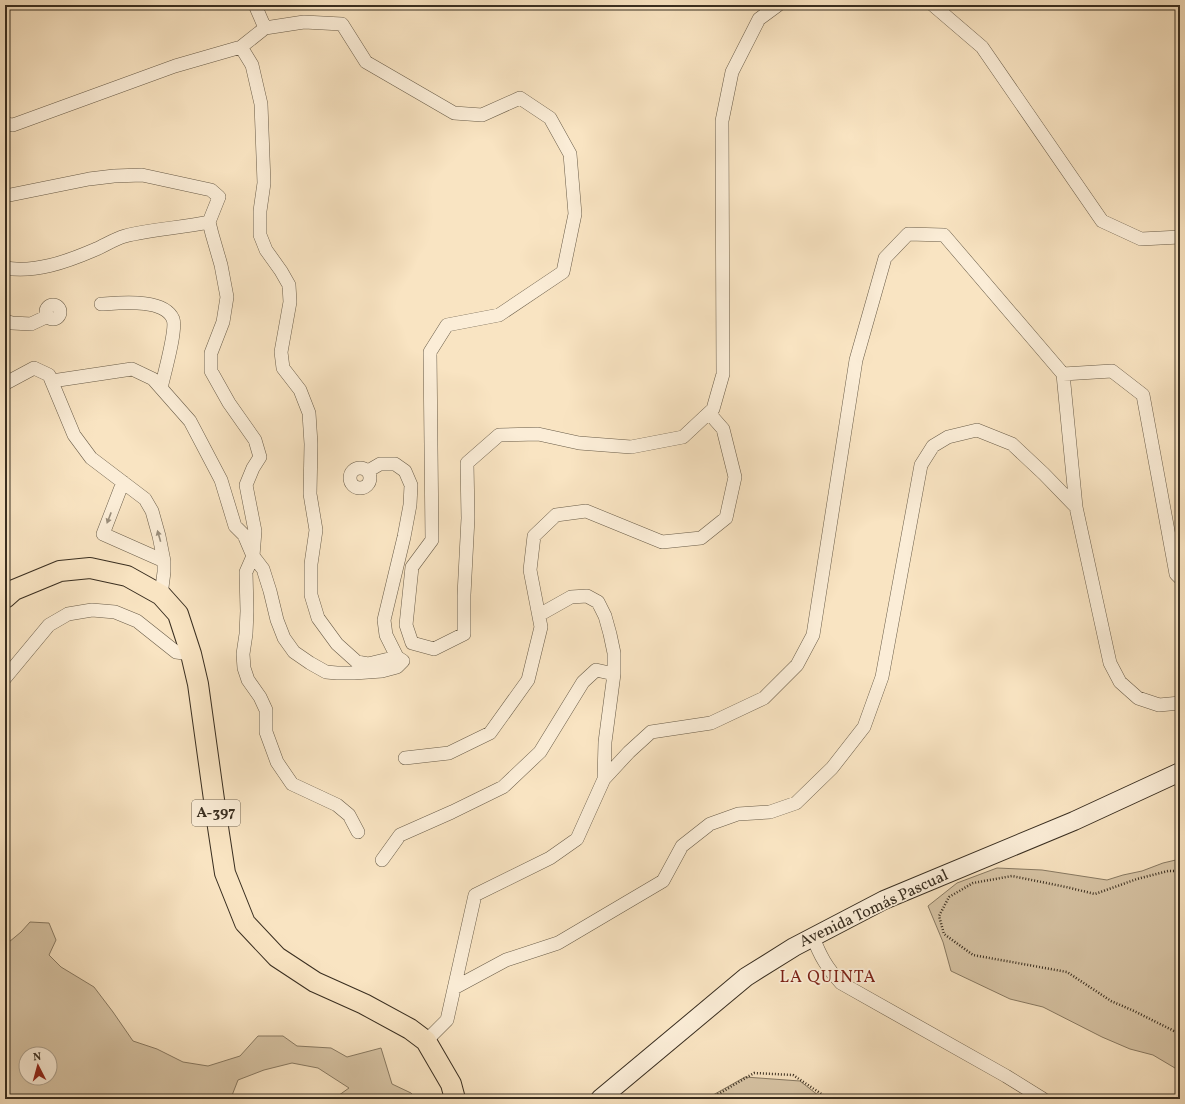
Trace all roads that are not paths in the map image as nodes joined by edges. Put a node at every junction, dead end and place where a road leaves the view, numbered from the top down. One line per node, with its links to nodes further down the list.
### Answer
1 (255, 5): 4 (street)
2 (778, 5): 18 (street)
3 (933, 5): 9 (street)
4 (266, 28): 5 (street); 18 (street)
5 (241, 47): 6 (street); 29 (street)
6 (5, 124)
7 (5, 196): 8 (street)
8 (209, 222): 10 (street); 22 (street)
9 (1180, 237)
10 (5, 268)
11 (101, 304): 17 (street)
12 (48, 316): 13 (street)
13 (5, 321)
14 (1063, 374): 21 (street); 24 (street); 35 (street)
15 (52, 381): 16 (street); 17 (street); 20 (street)
16 (5, 384)
17 (161, 388): 22 (street)
18 (709, 413): 27 (street)
19 (368, 471): 29 (street)
20 (123, 482): 23 (street, one-way to 20); 23 (street, one-way to 23)
21 (1076, 507): 32 (street); 39 (street)
22 (253, 556): 29 (street); 36 (street)
23 (164, 561): 25 (street)
24 (1180, 578)
25 (161, 595): 26 (main road, A-397); 28 (main road, A-397)
26 (5, 598)
27 (539, 614): 30 (street); 33 (street)
28 (191, 654): 31 (street); 40 (main road, A-397)
29 (397, 657)
30 (614, 674): 35 (street); 37 (street)
31 (5, 678)
32 (1180, 703)
33 (405, 758)
34 (1180, 772): 38 (street, Avenida Tomás Pascual)
35 (604, 779): 39 (street)
36 (358, 832)
37 (382, 860)
38 (813, 937): 42 (street, Avenida Tomás Pascual); 43 (street)
39 (454, 988): 40 (street)
40 (426, 1041): 41 (main road, A-397)
41 (455, 1099)
42 (600, 1099)
43 (1043, 1099)

